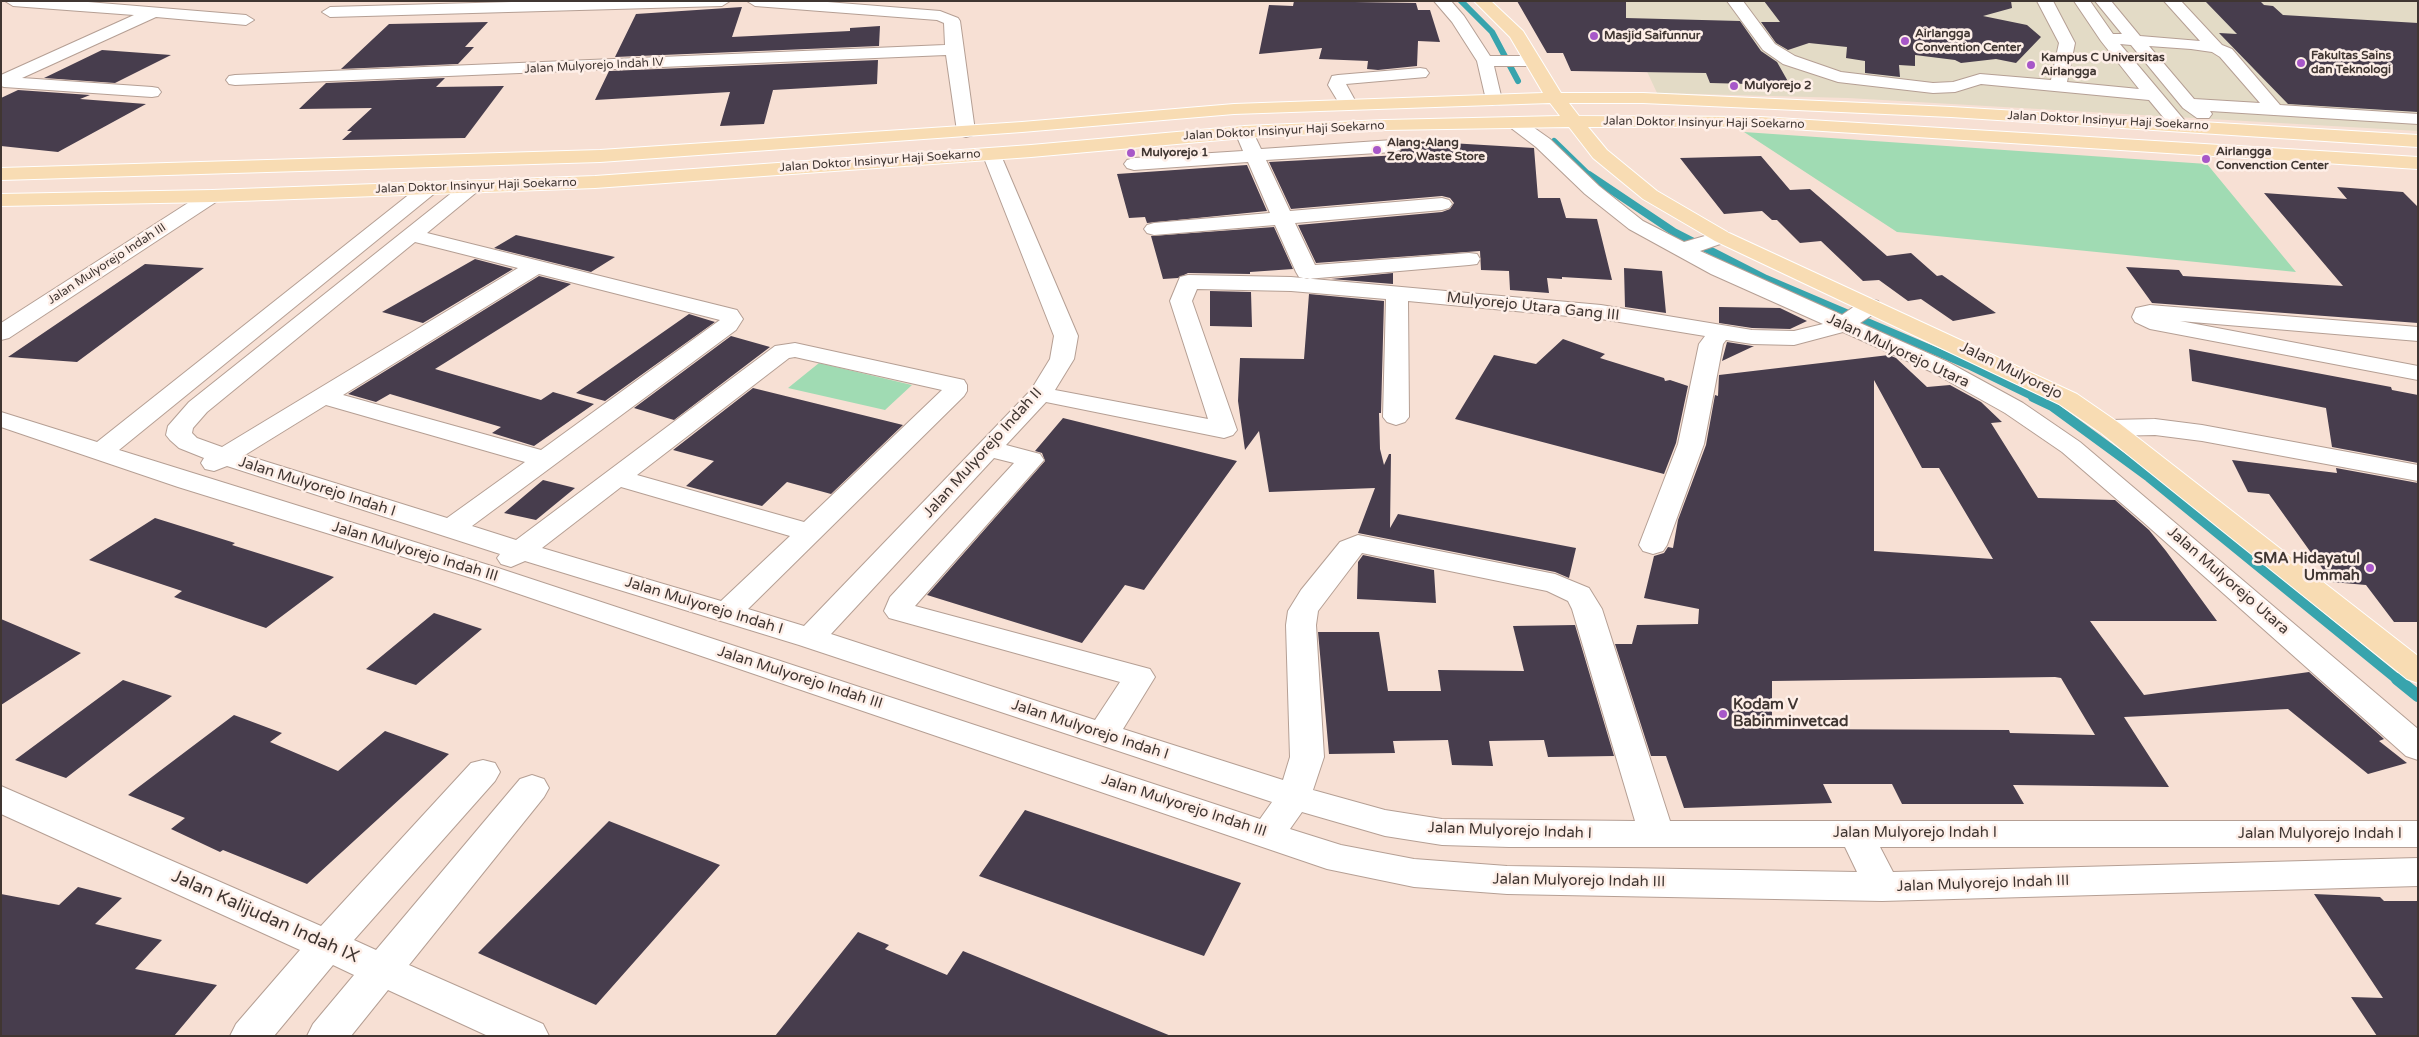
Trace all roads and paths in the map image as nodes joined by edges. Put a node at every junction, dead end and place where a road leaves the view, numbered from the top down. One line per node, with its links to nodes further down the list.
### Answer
1 (14, 1): 14 (street)
2 (231, 1): 16 (street)
3 (515, 1): 13 (street)
4 (722, 1): 13 (street)
5 (755, 1): 22 (street)
6 (1442, 1): 23 (street)
7 (1482, 1): 24 (main road, Jalan Mulyorejo)
8 (1735, 1): 28 (street)
9 (2045, 1): 18 (street)
10 (2082, 1): 19 (street)
11 (2103, 1): 20 (street)
12 (2172, 1): 21 (street)
13 (500, 8): 15 (street)
14 (154, 12): 16 (street); 27 (street)
15 (330, 12)
16 (199, 16): 17 (street)
17 (246, 20)
18 (2067, 42): 19 (street); 28 (street)
19 (2103, 44): 20 (street); 30 (street)
20 (2141, 47): 21 (street); 34 (street)
21 (2216, 48): 35 (street)
22 (954, 50): 26 (street, Jalan Mulyorejo Indah IV); 44 (street)
23 (1489, 61): 24 (street); 32 (street)
24 (1527, 61): 31 (main road, Jalan Mulyorejo)
25 (1420, 73): 33 (street)
26 (235, 80)
27 (1, 81): 29 (street)
28 (2058, 86): 30 (street)
29 (152, 92)
30 (2152, 95): 41 (street)
31 (1548, 98): 32 (main road, Jalan Doktor Insinyur Haji Soekarno); 39 (main road, Jalan Mulyorejo); 41 (main road, Jalan Doktor Insinyur Haji Soekarno)
32 (1501, 99): 33 (main road, Jalan Doktor Insinyur Haji Soekarno)
33 (1348, 104): 38 (main road, Jalan Doktor Insinyur Haji Soekarno)
34 (2189, 104): 35 (street); 43 (street)
35 (2274, 109): 36 (street)
36 (2418, 119)
37 (1658, 120): 39 (main road, Jalan Doktor Insinyur Haji Soekarno); 51 (main road); 53 (main road, Jalan Doktor Insinyur Haji Soekarno)
38 (1089, 121): 42 (main road, Jalan Doktor Insinyur Haji Soekarno); 47 (main road)
39 (1567, 123): 40 (main road, Jalan Doktor Insinyur Haji Soekarno); 51 (main road, Jalan Mulyorejo)
40 (1525, 124): 45 (main road, Jalan Doktor Insinyur Haji Soekarno); 63 (street, Jalan Mulyorejo Utara)
41 (2179, 125): 43 (main road, Jalan Doktor Insinyur Haji Soekarno)
42 (1022, 127): 44 (main road, Jalan Doktor Insinyur Haji Soekarno); 49 (main road)
43 (2215, 128): 46 (main road, Jalan Doktor Insinyur Haji Soekarno)
44 (966, 131): 55 (main road, Jalan Doktor Insinyur Haji Soekarno)
45 (1244, 132): 47 (main road, Jalan Doktor Insinyur Haji Soekarno); 52 (street)
46 (2418, 141)
47 (1100, 144): 49 (main road, Jalan Doktor Insinyur Haji Soekarno)
48 (1393, 146): 52 (street)
49 (1031, 150): 50 (main road, Jalan Doktor Insinyur Haji Soekarno)
50 (991, 153): 57 (main road, Jalan Doktor Insinyur Haji Soekarno); 78 (street, Jalan Mulyorejo Indah II)
51 (1600, 154): 63 (main road, Jalan Mulyorejo)
52 (1254, 156): 54 (street); 61 (street)
53 (2418, 163)
54 (1134, 164)
55 (1, 174)
56 (212, 196): 57 (main road, Jalan Doktor Insinyur Haji Soekarno); 58 (main road, Jalan Doktor Insinyur Haji Soekarno); 73 (street, Jalan Mulyorejo Indah III)
57 (449, 196): 60 (street, Jalan Mulyorejo Indah I)
58 (2, 201)
59 (1442, 204): 61 (street)
60 (409, 215): 66 (street); 75 (street, Jalan Mulyorejo Indah I); 76 (street, Jalan Mulyorejo Indah I)
61 (1282, 218): 62 (street); 68 (street)
62 (1154, 229)
63 (1702, 243): 64 (main road, Jalan Mulyorejo); 67 (street, Jalan Mulyorejo Utara)
64 (1752, 256): 67 (street); 71 (main road, Jalan Mulyorejo)
65 (1469, 259): 68 (street)
66 (537, 266): 79 (street); 86 (street)
67 (1723, 267): 71 (street, Jalan Mulyorejo Utara)
68 (1307, 272): 69 (street)
69 (1242, 278)
70 (1397, 294): 72 (street, Mulyorejo Utara Gang III); 78 (street, Mulyorejo Utara Gang III); 80 (street)
71 (1856, 315): 72 (street, Mulyorejo Utara Gang III); 82 (main road, Jalan Mulyorejo); 99 (street, Jalan Mulyorejo Utara)
72 (1719, 332): 92 (street)
73 (1, 333)
74 (2418, 334): 77 (street)
75 (221, 355): 76 (street); 84 (street, Jalan Mulyorejo Indah I)
76 (257, 360): 85 (street, Jalan Mulyorejo Indah I)
77 (2418, 373)
78 (1040, 394): 83 (street, Jalan Mulyorejo Indah II)
79 (322, 397): 85 (street); 86 (street)
80 (1396, 417)
81 (1, 419): 84 (street, Jalan Mulyorejo Indah III)
82 (2110, 428): 87 (street); 97 (main road, Jalan Mulyorejo)
83 (990, 448): 96 (street, Jalan Mulyorejo Indah II); 98 (street)
84 (101, 452): 89 (street, Jalan Mulyorejo Indah III)
85 (224, 457): 89 (street); 90 (street, Jalan Mulyorejo Indah I)
86 (545, 459): 90 (street)
87 (2418, 473)
88 (617, 478): 91 (street); 91 (street); 93 (street)
89 (187, 481): 94 (street, Jalan Mulyorejo Indah III)
90 (450, 528): 93 (street, Jalan Mulyorejo Indah I)
91 (810, 533): 95 (street)
92 (1653, 545)
93 (521, 551): 94 (street); 95 (street, Jalan Mulyorejo Indah I)
94 (488, 574): 105 (street, Jalan Mulyorejo Indah III)
95 (727, 613): 96 (street, Jalan Mulyorejo Indah I)
96 (810, 638): 98 (street, Jalan Mulyorejo Indah I)
97 (2418, 672)
98 (1103, 734): 102 (street, Jalan Mulyorejo Indah I)
99 (2418, 748)
100 (483, 772): 110 (street)
101 (532, 788): 111 (street)
102 (1294, 797): 105 (street); 106 (street, Jalan Mulyorejo Indah I); 106 (street)
103 (1, 799): 110 (street, Jalan Kalijudan Indah IX)
104 (1855, 833): 106 (street, Jalan Mulyorejo Indah I); 107 (street, Jalan Mulyorejo Indah I); 109 (street)
105 (1268, 834): 109 (street, Jalan Mulyorejo Indah III)
106 (1656, 834)
107 (2418, 834)
108 (2418, 872): 109 (street, Jalan Mulyorejo Indah III)
109 (1882, 887)
110 (327, 945): 111 (street, Jalan Kalijudan Indah IX); 112 (street)
111 (381, 969): 113 (street); 114 (street, Jalan Kalijudan Indah IX)
112 (250, 1036)
113 (327, 1036)
114 (529, 1036)

